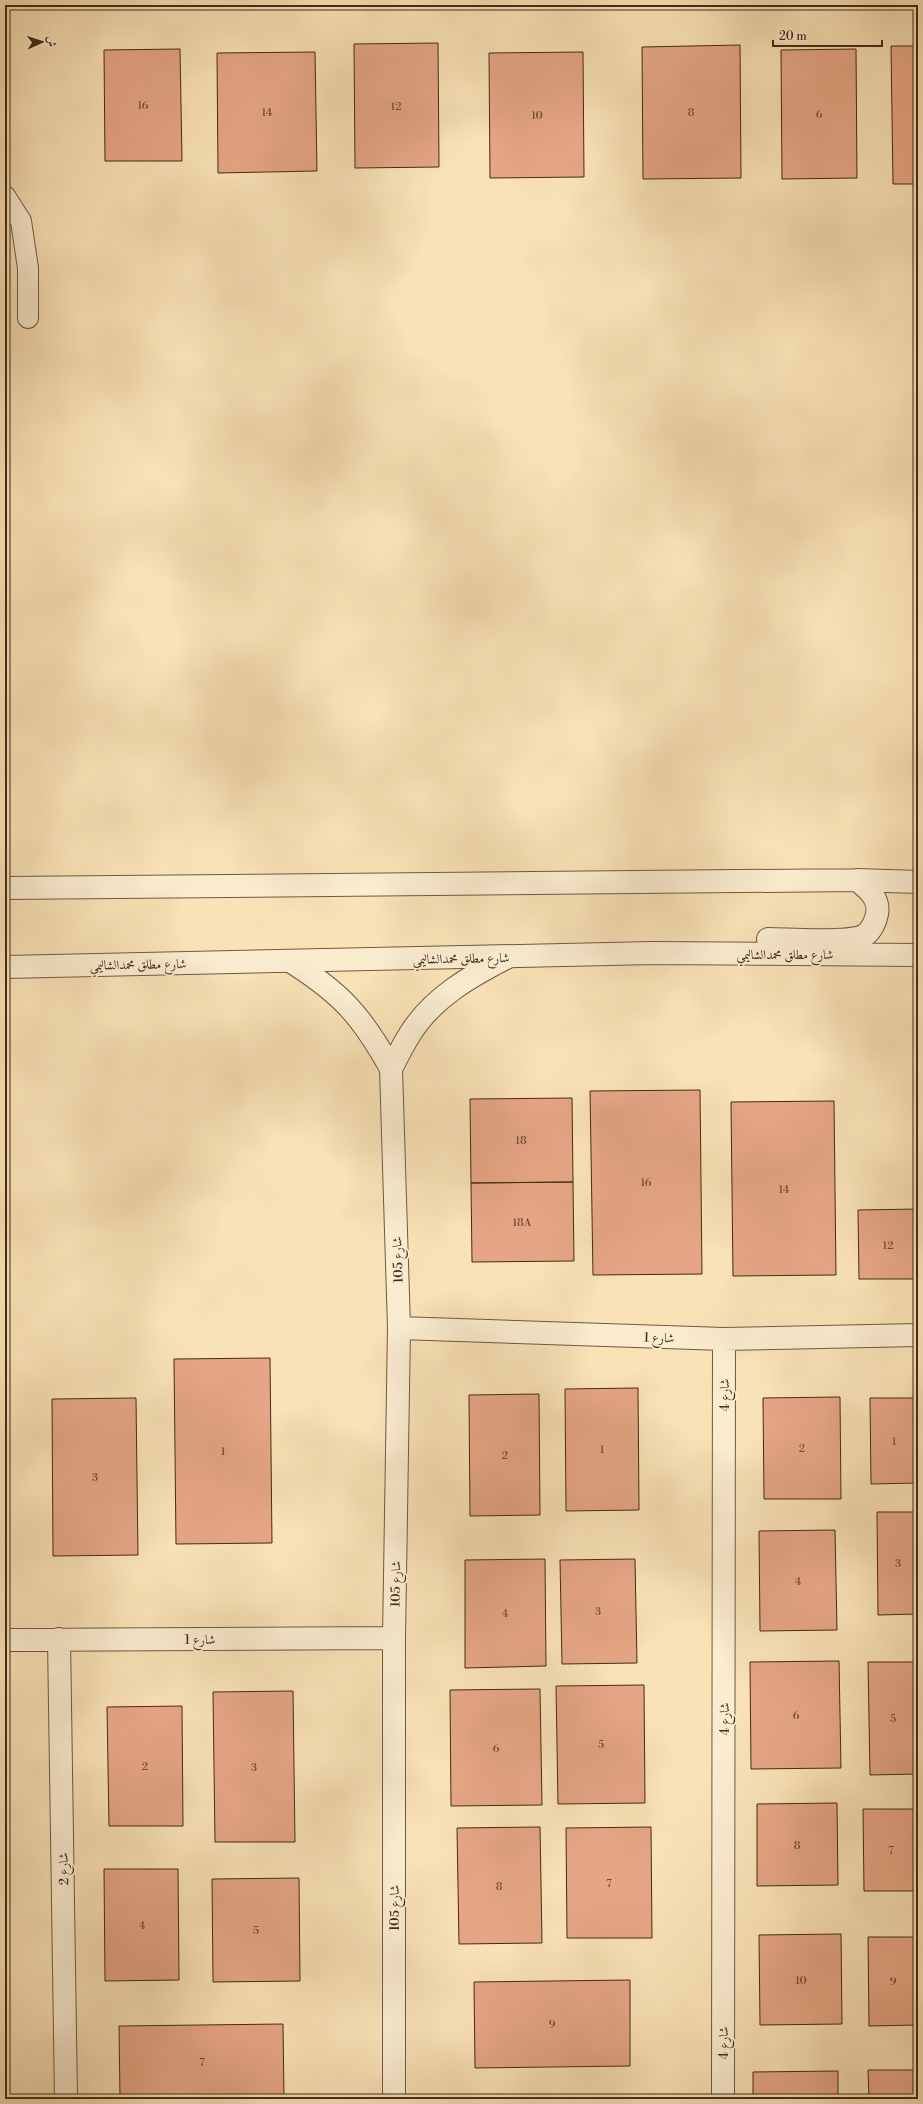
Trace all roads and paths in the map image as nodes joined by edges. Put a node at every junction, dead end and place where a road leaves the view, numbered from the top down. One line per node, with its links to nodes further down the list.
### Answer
1 (5, 196): 2 (lane)
2 (28, 318)
3 (857, 880): 4 (street); 5 (street); 6 (street)
4 (918, 882)
5 (5, 888)
6 (653, 953): 7 (street, شارع مطلق محمدالشاليمي); 8 (street, شارع مطلق محمدالشاليمي)
7 (918, 955)
8 (508, 957): 9 (street, شارع مطلق محمدالشاليمي); 11 (street)
9 (290, 961): 10 (street, شارع مطلق محمدالشاليمي); 11 (street, شارع 105)
10 (5, 967)
11 (391, 1069): 12 (street, شارع 105)
12 (399, 1328): 14 (street, شارع 1); 15 (street, شارع 105)
13 (918, 1335): 14 (street, شارع 1)
14 (724, 1339): 20 (street, شارع 4)
15 (394, 1638): 16 (street, شارع 1); 19 (street, شارع 105)
16 (59, 1639): 17 (street, شارع 1); 18 (street, شارع 2)
17 (5, 1640)
18 (66, 2099)
19 (394, 2099)
20 (723, 2099)

